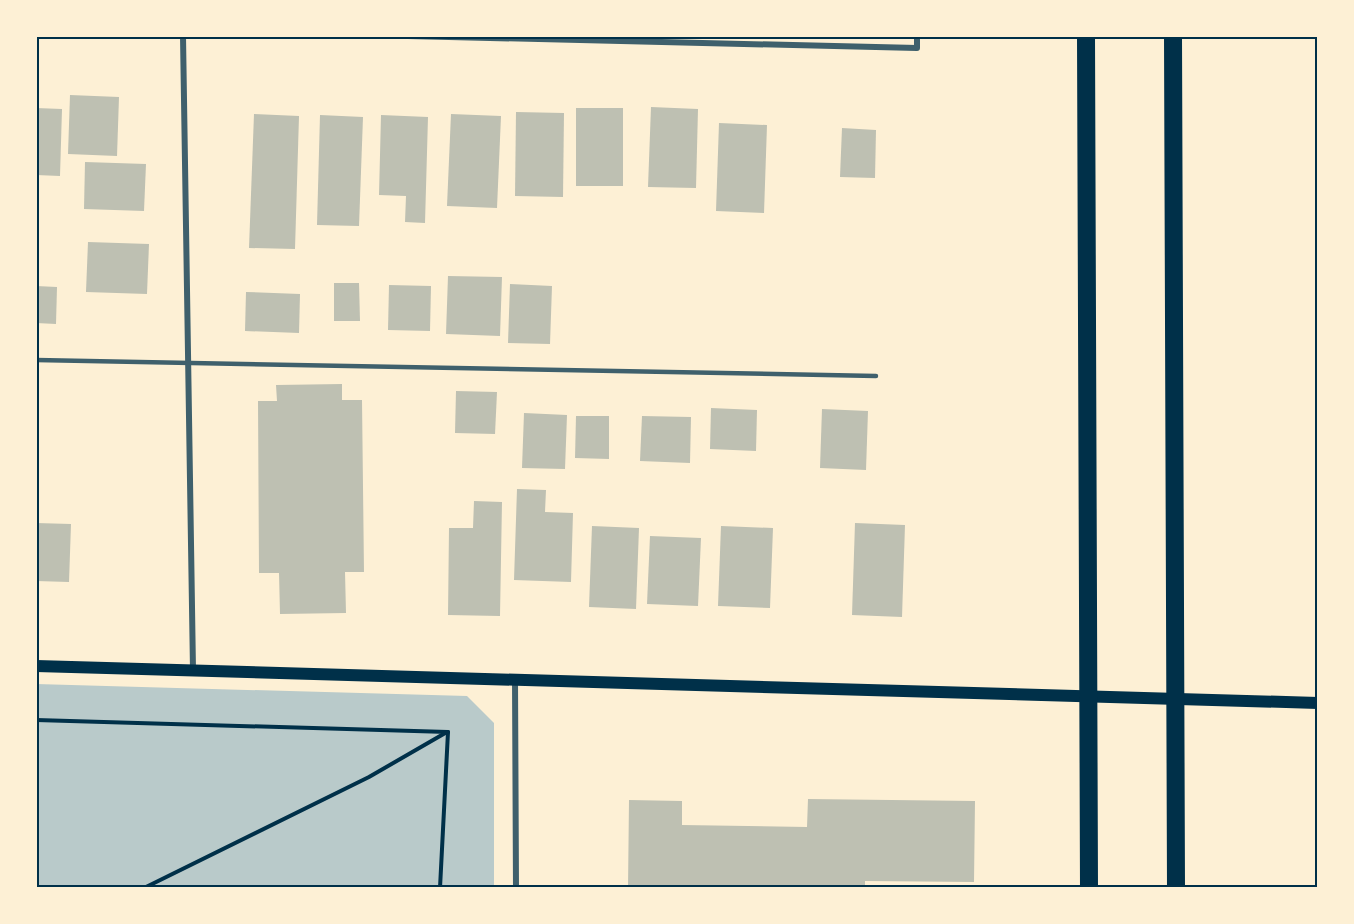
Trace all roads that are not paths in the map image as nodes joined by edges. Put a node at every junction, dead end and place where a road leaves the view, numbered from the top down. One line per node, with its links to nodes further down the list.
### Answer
1 (183, 36): 7 (street)
2 (408, 36): 3 (street)
3 (917, 36)
4 (1086, 36): 14 (highway)
5 (1173, 36): 15 (highway)
6 (36, 360): 7 (lane)
7 (188, 364): 8 (lane); 10 (street)
8 (876, 376)
9 (36, 666): 10 (main road)
10 (193, 670): 11 (main road)
11 (515, 678): 12 (main road); 13 (street)
12 (1318, 703)
13 (516, 888)
14 (1089, 888)
15 (1176, 888)

